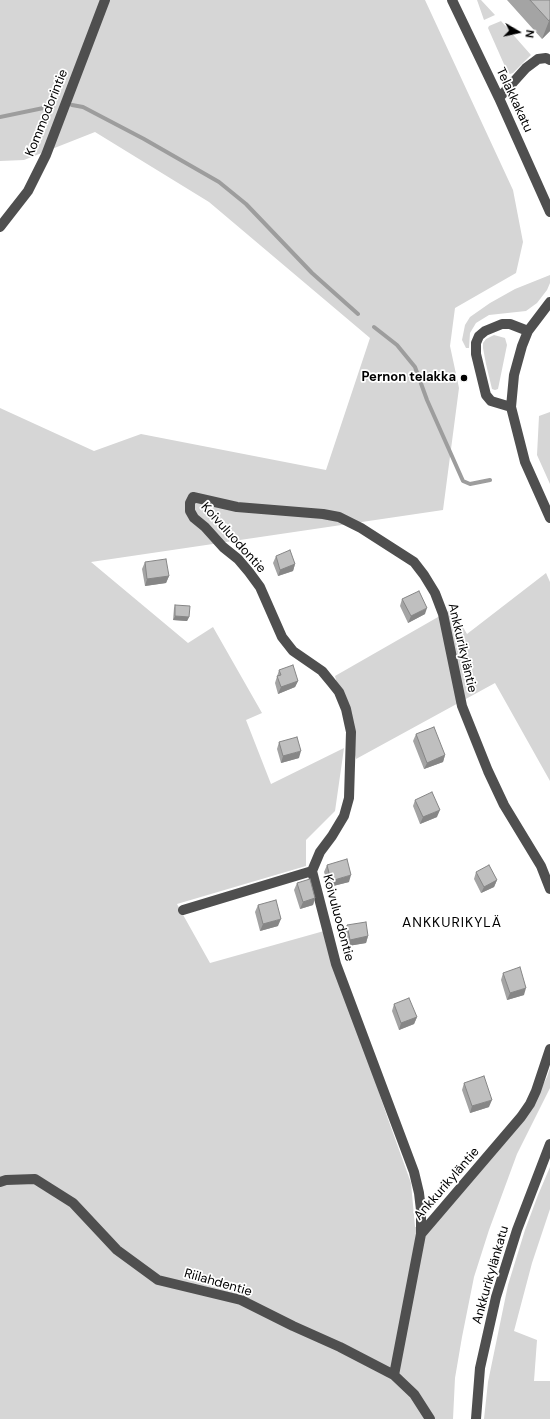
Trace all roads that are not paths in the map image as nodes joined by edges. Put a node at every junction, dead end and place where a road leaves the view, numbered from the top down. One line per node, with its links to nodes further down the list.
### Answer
1 (106, 0): 6 (street, Kommodorintie)
2 (452, 0): 4 (street, Telakkakatu)
3 (550, 60): 4 (street)
4 (499, 98): 5 (street, Telakkakatu)
5 (550, 212)
6 (0, 227)
7 (550, 302): 8 (street)
8 (528, 331): 9 (street); 9 (street)
9 (511, 407): 11 (street)
10 (193, 497): 12 (street, Koivuluodontie); 13 (street, Ankkurikyläntie)
11 (550, 518)
12 (312, 870): 14 (street); 18 (street, Koivuluodontie)
13 (550, 889)
14 (183, 910)
15 (550, 1049): 18 (street, Ankkurikyläntie)
16 (550, 1144): 21 (street, Ankkurikylänkatu)
17 (0, 1182): 19 (street, Riilahdentie)
18 (421, 1234): 19 (street, Ankkurikyläntie)
19 (394, 1375): 20 (street, Riilahdentie)
20 (430, 1419)
21 (476, 1419)

